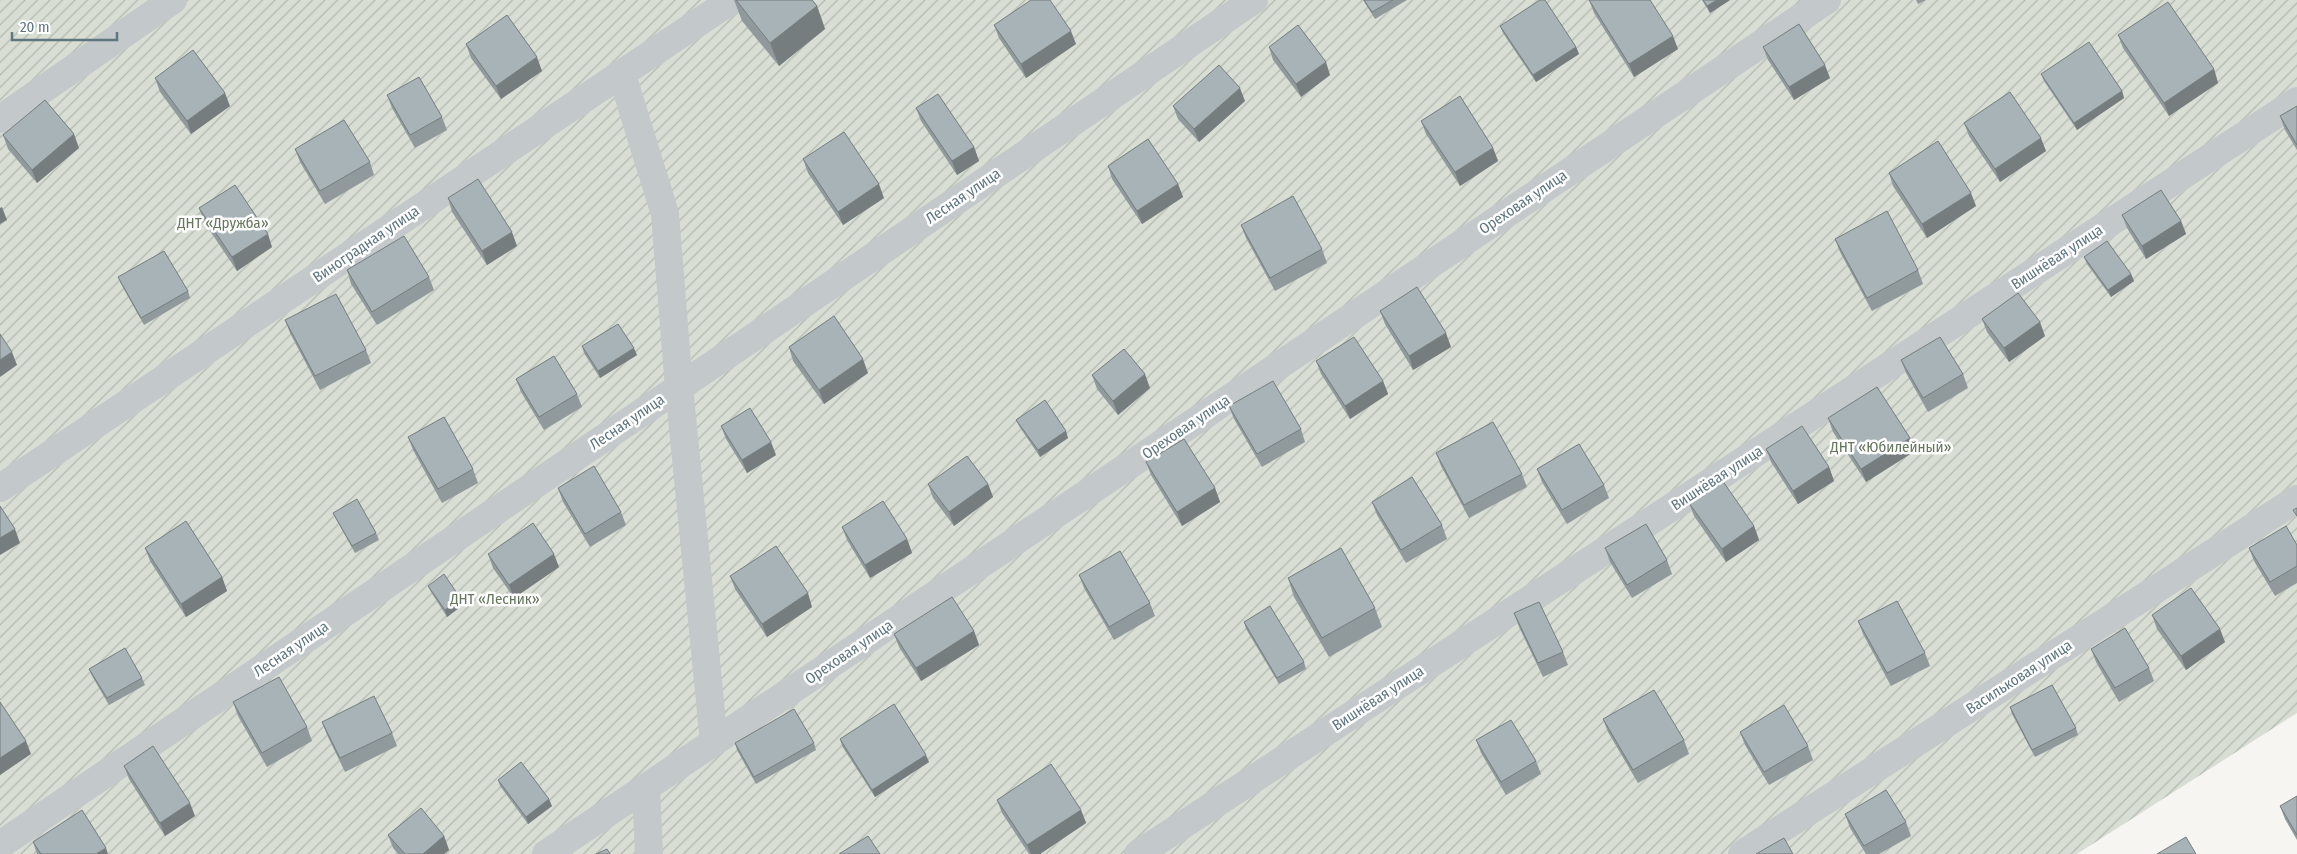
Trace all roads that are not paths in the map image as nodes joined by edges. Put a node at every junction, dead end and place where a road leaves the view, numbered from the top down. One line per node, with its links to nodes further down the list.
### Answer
1 (173, 0): 7 (street)
2 (732, 0): 5 (street, Виноградная улица)
3 (1254, 0): 8 (street, Лесная улица)
4 (1827, 0): 11 (street, Ореховая улица)
5 (622, 75): 8 (street); 9 (street, Виноградная улица)
6 (2297, 101): 16 (street, Вишнёвая улица)
7 (0, 119)
8 (679, 387): 11 (street); 13 (street, Лесная улица)
9 (0, 488)
10 (2297, 499): 17 (street, Васильковая улица)
11 (714, 742): 12 (street, Ореховая улица)
12 (646, 787): 14 (street, Ореховая улица); 15 (street)
13 (0, 845)
14 (546, 854)
15 (650, 854)
16 (1138, 854)
17 (1742, 854)

